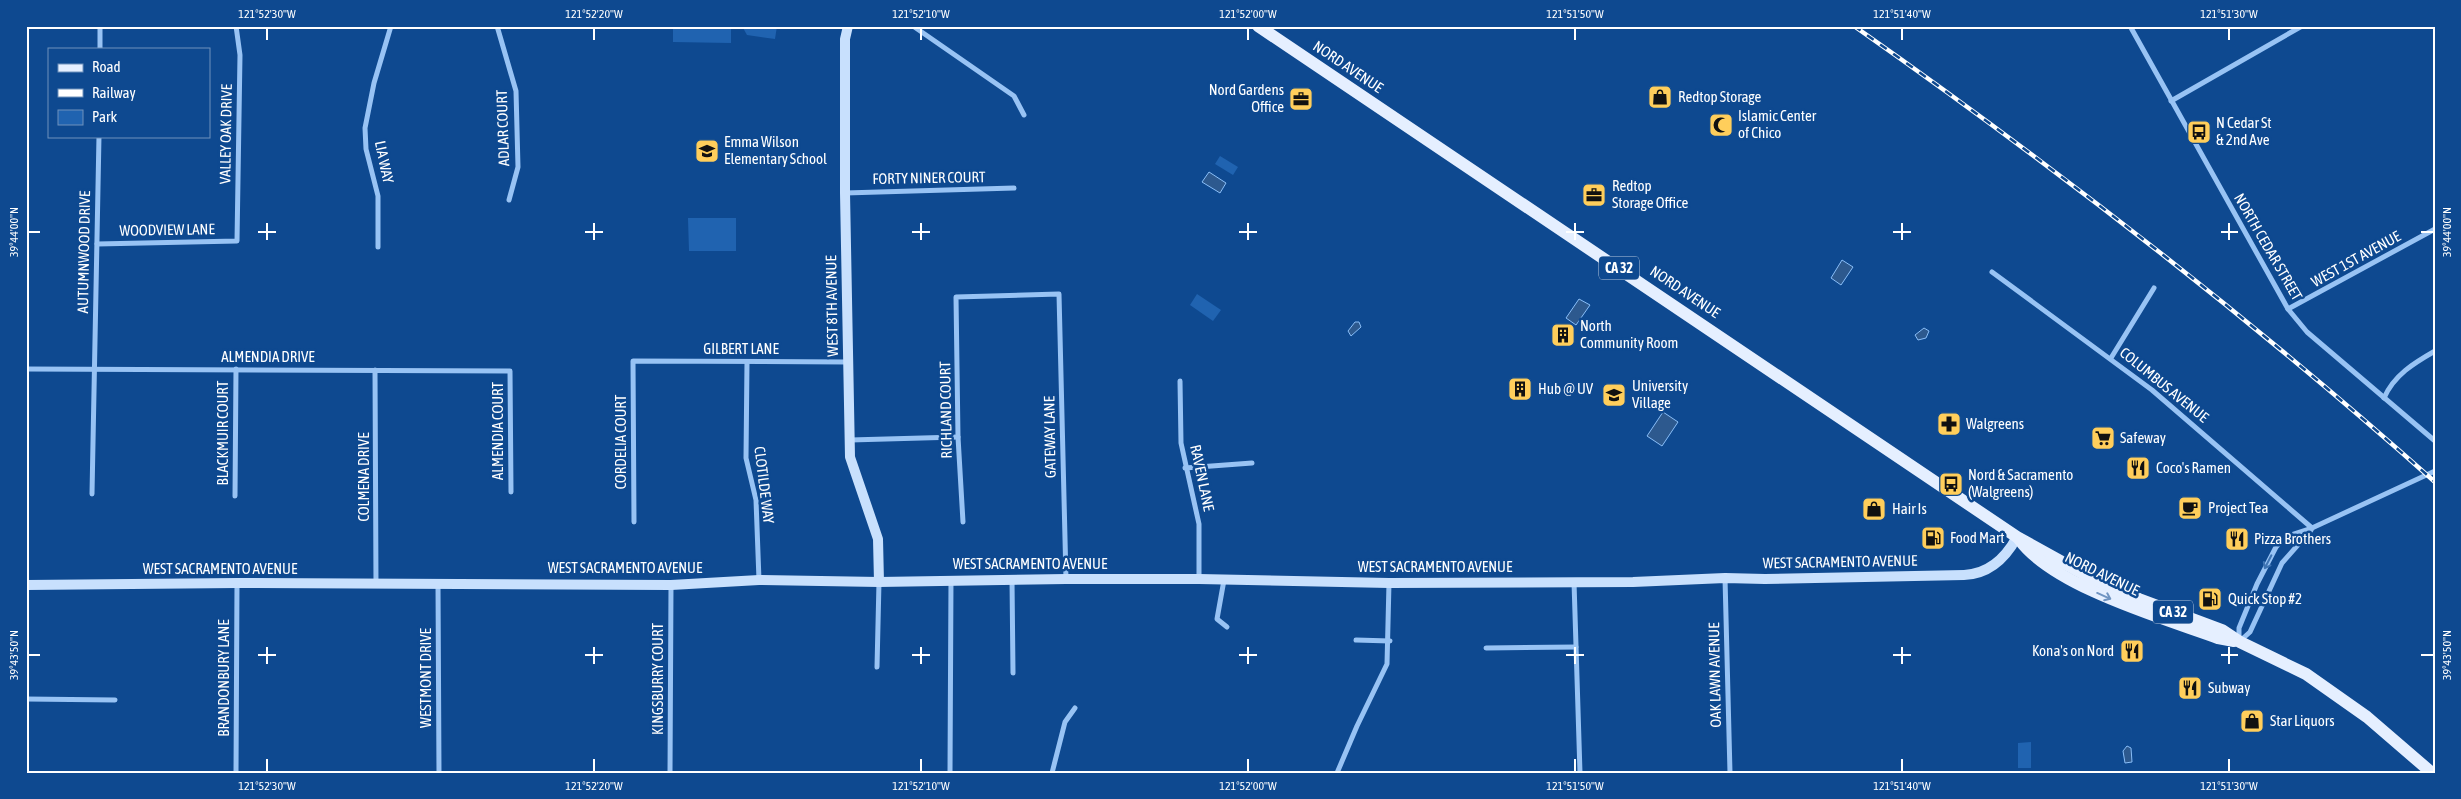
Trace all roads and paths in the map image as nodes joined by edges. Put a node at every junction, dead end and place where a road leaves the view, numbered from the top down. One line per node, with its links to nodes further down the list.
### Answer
1 (100, 26): 10 (street)
2 (236, 26): 18 (street, VALLEY OAK DRIVE)
3 (390, 26): 20 (street, LIA WAY)
4 (496, 26): 16 (street, ADLAR COURT)
5 (848, 26): 15 (street, WEST 8TH AVENUE)
6 (913, 26): 12 (street)
7 (1258, 26): 49 (main road, NORD AVENUE / CA 32)
8 (2130, 26): 11 (street, NORTH CEDAR STREET)
9 (2302, 26): 11 (street)
10 (100, 48)
11 (2171, 101): 24 (street, NORTH CEDAR STREET)
12 (1024, 115)
13 (99, 138): 19 (street, AUTUMNWOOD DRIVE)
14 (1014, 188): 15 (street, FORTY NINER COURT)
15 (845, 192): 29 (street, WEST 8TH AVENUE)
16 (509, 200)
17 (2435, 229): 24 (street, WEST 1ST AVENUE)
18 (237, 242): 19 (street, WOODVIEW LANE)
19 (98, 244): 31 (street, AUTUMNWOOD DRIVE)
20 (378, 247)
21 (1992, 272): 26 (street, COLUMBUS AVENUE)
22 (2154, 288): 26 (street)
23 (956, 297): 37 (street, RICHLAND COURT); 52 (street, GATEWAY LANE)
24 (2288, 309): 36 (street, NORTH CEDAR STREET)
25 (2435, 351): 36 (street)
26 (2111, 358): 48 (street, COLUMBUS AVENUE)
27 (634, 361): 28 (street, GILBERT LANE); 46 (street, CORDELIA COURT)
28 (747, 362): 29 (street, GILBERT LANE); 55 (street, CLOTILDE WAY)
29 (848, 362): 38 (street, WEST 8TH AVENUE)
30 (26, 368): 31 (street, ALMENDIA DRIVE)
31 (94, 369): 32 (street, ALMENDIA DRIVE); 44 (street, AUTUMNWOOD DRIVE)
32 (236, 369): 33 (street, ALMENDIA DRIVE); 45 (street, BLACKMUIR COURT)
33 (376, 370): 34 (street, ALMENDIA DRIVE); 61 (street, COLMENA DRIVE)
34 (510, 371): 43 (street, ALMENDIA COURT)
35 (1180, 381): 41 (street, RAVEN LANE)
36 (2384, 398): 39 (street, NORTH CEDAR STREET)
37 (958, 437): 38 (street); 47 (street, RICHLAND COURT)
38 (850, 440): 58 (street, WEST 8TH AVENUE)
39 (2435, 441)
40 (1252, 463): 41 (street)
41 (1185, 468): 53 (street, RAVEN LANE)
42 (2435, 471): 48 (street)
43 (511, 492)
44 (92, 494)
45 (235, 496)
46 (634, 522)
47 (963, 522)
48 (2312, 528): 68 (street); 68 (street, one-way to 68)
49 (2017, 537): 50 (street, WEST SACRAMENTO AVENUE); 68 (main road, NORD AVENUE / CA 32)
50 (1725, 578): 57 (street, WEST SACRAMENTO AVENUE); 83 (street, OAK LAWN AVENUE)
51 (951, 579): 56 (street, WEST SACRAMENTO AVENUE); 58 (street, WEST SACRAMENTO AVENUE); 79 (street)
52 (1066, 579): 53 (street, WEST SACRAMENTO AVENUE); 56 (street, WEST SACRAMENTO AVENUE)
53 (1199, 579): 54 (street, WEST SACRAMENTO AVENUE)
54 (1224, 579): 60 (street, WEST SACRAMENTO AVENUE); 65 (street)
55 (759, 580): 58 (street, WEST SACRAMENTO AVENUE); 64 (street, WEST SACRAMENTO AVENUE)
56 (1012, 580): 72 (street)
57 (1574, 581): 60 (street, WEST SACRAMENTO AVENUE); 69 (street)
58 (879, 582): 71 (street)
59 (237, 583): 61 (street, WEST SACRAMENTO AVENUE); 63 (street, WEST SACRAMENTO AVENUE); 76 (street, BRANDONBURY LANE)
60 (1389, 583): 67 (street)
61 (376, 584): 62 (street, WEST SACRAMENTO AVENUE)
62 (438, 584): 64 (street, WEST SACRAMENTO AVENUE); 77 (street, WESTMONT DRIVE)
63 (26, 585)
64 (671, 585): 78 (street, KINGSBURRY COURT)
65 (1227, 627)
66 (1356, 640): 67 (street)
67 (1390, 641): 81 (street)
68 (2240, 642): 84 (main road, NORD AVENUE / CA 32)
69 (1576, 647): 70 (street); 82 (street)
70 (1486, 648)
71 (877, 667)
72 (1013, 673)
73 (26, 699): 74 (street)
74 (115, 700)
75 (1075, 708): 80 (street)
76 (236, 773)
77 (439, 773)
78 (670, 773)
79 (950, 773)
80 (1052, 773)
81 (1337, 773)
82 (1580, 773)
83 (1730, 773)
84 (2432, 773)

